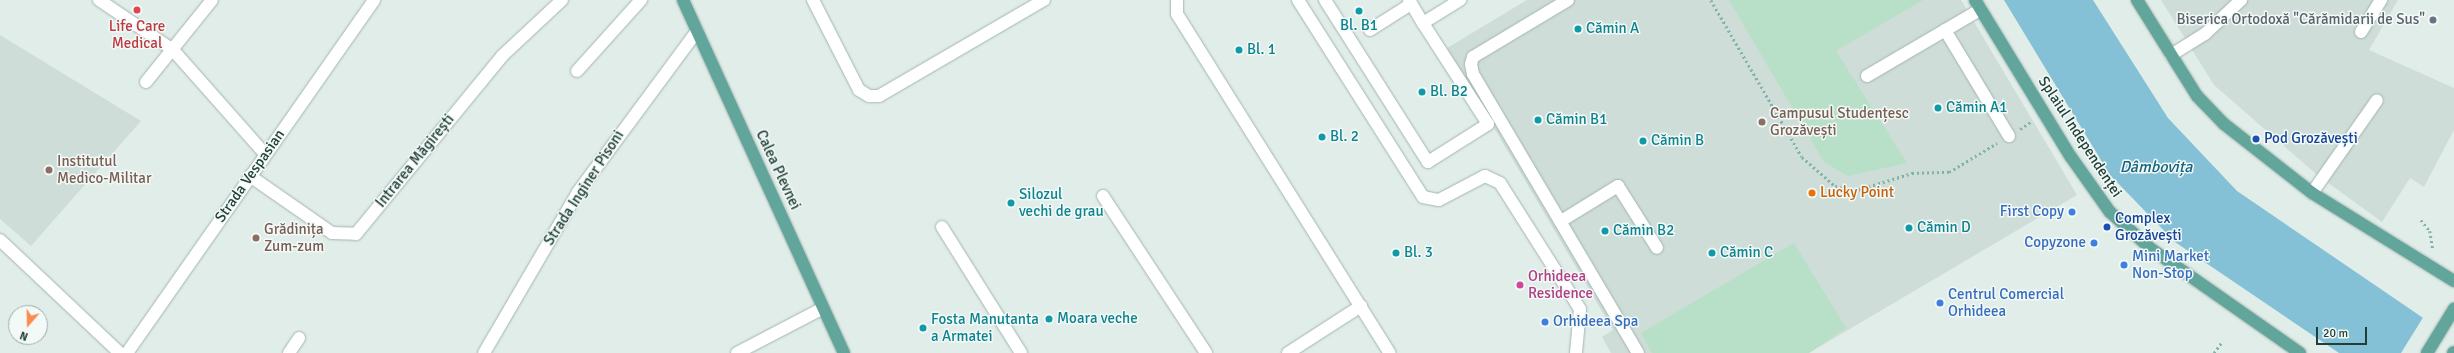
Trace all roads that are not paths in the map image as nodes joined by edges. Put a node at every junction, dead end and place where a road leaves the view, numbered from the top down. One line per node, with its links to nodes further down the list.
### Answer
1 (99, 0): 24 (street)
2 (212, 0): 24 (street)
3 (374, 0): 31 (street, Strada Vespasian)
4 (562, 0): 32 (street, Intrarea Măgirești)
5 (641, 0): 26 (street)
6 (682, 0): 22 (main road, Calea Plevnei)
7 (813, 0): 8 (street)
8 (1044, 0)
9 (1177, 0): 40 (street)
10 (1298, 0): 54 (street)
11 (1325, 0): 19 (street)
12 (1460, 0): 19 (street)
13 (1568, 0): 35 (street)
14 (2137, 0): 25 (main road)
15 (2241, 0): 25 (street)
16 (2381, 0): 23 (street)
17 (1410, 2): 19 (street); 20 (street)
18 (1978, 4): 21 (street); 56 (main road, Splaiul Independenței)
19 (1423, 23)
20 (1370, 30)
21 (1945, 30): 27 (street); 30 (street)
22 (697, 31): 41 (main road, Calea Plevnei); 47 (street, Strada Inginer Pisoni)
23 (2361, 32)
24 (173, 50): 28 (street); 31 (street)
25 (2171, 55): 33 (main road)
26 (577, 71)
27 (1867, 76)
28 (146, 82)
29 (2377, 100): 33 (street)
30 (2009, 136)
31 (265, 154): 32 (street, Strada Vespasian)
32 (250, 176): 45 (street, Strada Vespasian)
33 (2312, 193): 39 (main road)
34 (1103, 196): 51 (street)
35 (1561, 221): 38 (street); 55 (street)
36 (942, 227): 50 (street)
37 (0, 240): 44 (street)
38 (1657, 248)
39 (2454, 281)
40 (1361, 306): 52 (street); 53 (street)
41 (823, 308): 48 (street); 49 (main road, Calea Plevnei)
42 (2451, 314): 57 (main road)
43 (299, 338): 46 (street)
44 (120, 353)
45 (127, 353)
46 (289, 353)
47 (484, 353)
48 (737, 353)
49 (844, 353)
50 (1021, 353)
51 (1206, 353)
52 (1288, 353)
53 (1390, 353)
54 (1576, 353)
55 (1638, 353)
56 (2300, 353)
57 (2427, 353)

